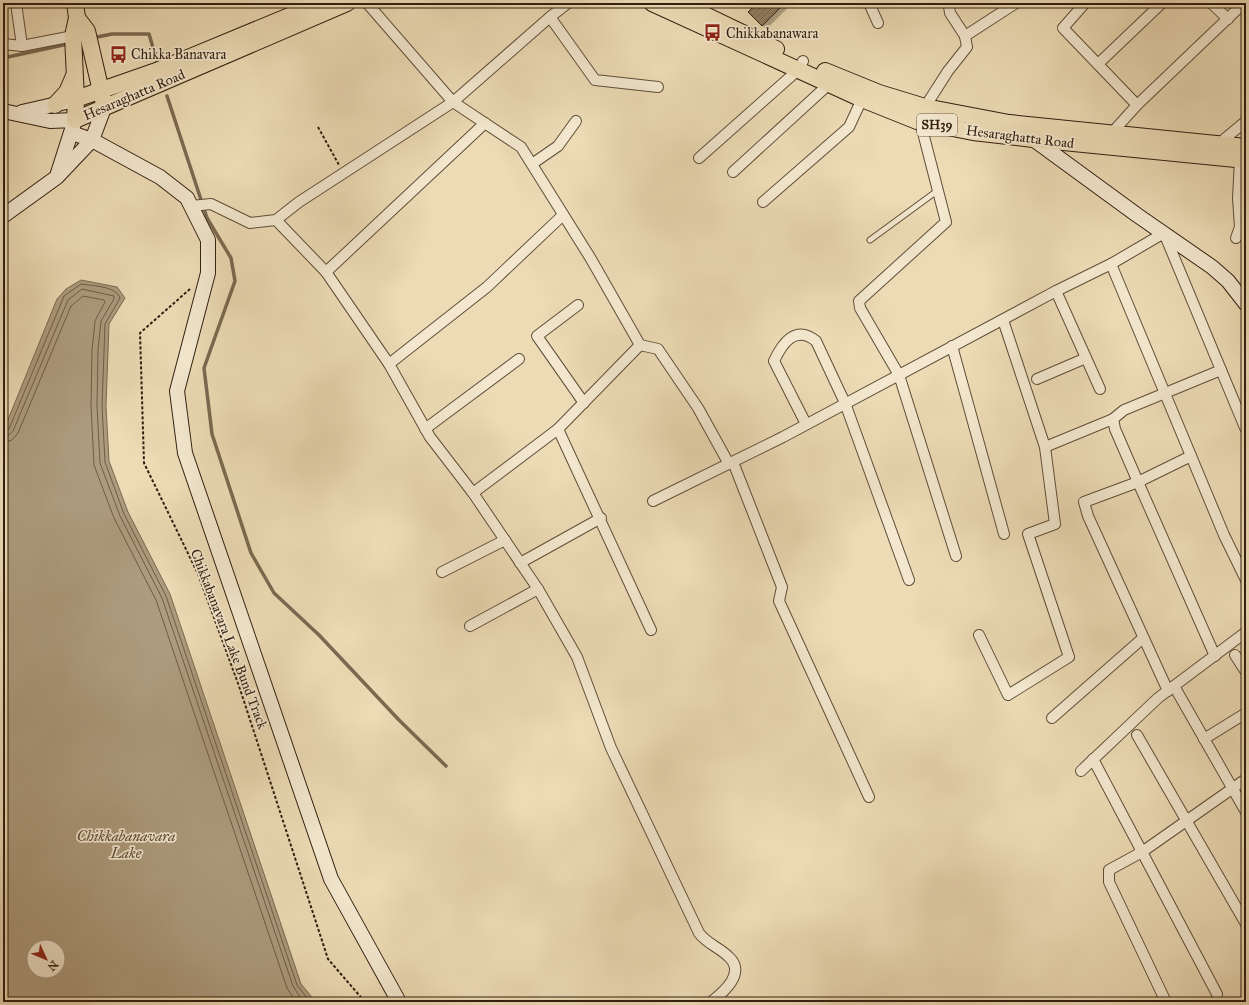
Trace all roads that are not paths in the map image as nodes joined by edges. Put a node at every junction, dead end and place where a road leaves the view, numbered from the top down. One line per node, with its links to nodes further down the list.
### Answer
1 (16, 3): 21 (street)
2 (320, 3): 27 (main road)
3 (346, 3): 33 (main road, Hesaraghatta Road)
4 (367, 3): 30 (street)
5 (568, 3): 15 (street)
6 (652, 3): 23 (main road, SH39)
7 (680, 3): 23 (main road)
8 (869, 3): 17 (street)
9 (952, 3): 19 (street)
10 (1016, 3): 19 (street)
11 (1085, 3): 22 (street)
12 (1162, 3): 22 (street)
13 (1211, 3): 16 (street)
14 (1244, 3): 16 (street)
15 (550, 17): 26 (street); 30 (street)
16 (1228, 20): 31 (street)
17 (878, 23)
18 (77, 28): 21 (street); 24 (main road); 27 (main road)
19 (965, 36): 36 (street)
20 (3, 44): 21 (street)
21 (22, 46)
22 (1098, 64): 31 (street)
23 (801, 66): 25 (main road, SH39); 36 (main road); 48 (street)
24 (75, 72): 28 (main road); 32 (main road)
25 (829, 84): 29 (main road, SH39); 50 (street)
26 (658, 87)
27 (102, 90): 28 (main road); 33 (main road)
28 (76, 99): 32 (street); 40 (main road)
29 (862, 99): 36 (main road, SH39); 53 (street)
30 (453, 102): 39 (street); 57 (street)
31 (1137, 104): 42 (street)
32 (55, 105): 35 (street)
33 (104, 108): 40 (main road, Hesaraghatta Road); 43 (street)
34 (3, 111): 35 (street)
35 (18, 113): 40 (street)
36 (922, 114): 41 (main road); 52 (street)
37 (576, 121): 49 (street)
38 (1246, 121): 44 (street)
39 (484, 123): 49 (street); 62 (street)
40 (73, 127): 43 (street); 51 (street)
41 (1033, 133): 42 (main road); 45 (main road, Hesaraghatta Road); 58 (street)
42 (1110, 134): 44 (main road); 45 (street)
43 (92, 140): 51 (street); 54 (street)
44 (1217, 145): 46 (main road); 47 (street)
45 (1100, 146): 47 (main road, Hesaraghatta Road)
46 (1244, 155): 47 (main road, Hesaraghatta Road); 59 (street)
47 (1204, 156)
48 (699, 158)
49 (532, 164): 55 (street)
50 (733, 172)
51 (57, 177): 56 (street)
52 (937, 191): 60 (lane); 73 (street)
53 (763, 202)
54 (194, 206): 57 (street); 122 (street)
55 (563, 215): 67 (street); 71 (street)
56 (3, 216)
57 (276, 220): 62 (street)
58 (1164, 233): 61 (street); 64 (street); 72 (street)
59 (1236, 238)
60 (870, 240)
61 (1110, 264): 63 (street); 76 (street)
62 (326, 272): 71 (street)
63 (1056, 291): 66 (street); 69 (street)
64 (1246, 304)
65 (578, 305): 77 (street)
66 (1003, 320): 68 (street); 84 (street)
67 (640, 345): 77 (street); 86 (street)
68 (952, 346): 73 (street); 91 (street)
69 (1086, 358): 74 (street); 75 (street)
70 (519, 359): 82 (street)
71 (389, 364): 82 (street)
72 (1221, 370): 76 (street); 83 (street)
73 (900, 375): 78 (street); 93 (street)
74 (1037, 379)
75 (1100, 389)
76 (1165, 393): 79 (street); 85 (street)
77 (584, 403): 81 (street)
78 (845, 403): 80 (street); 80 (street); 96 (street)
79 (1113, 419): 84 (street); 87 (street)
80 (806, 424): 86 (street)
81 (558, 429): 88 (street); 90 (street)
82 (425, 430): 88 (street)
83 (1246, 430)
84 (1045, 447): 102 (street)
85 (1191, 456): 87 (street); 97 (street)
86 (731, 463): 89 (street); 116 (street)
87 (1138, 482): 103 (street); 105 (street)
88 (473, 493): 92 (street)
89 (653, 501)
90 (601, 518): 94 (street); 100 (street)
91 (1004, 534)
92 (505, 540): 94 (street); 95 (street)
93 (956, 556)
94 (520, 563): 98 (street)
95 (442, 572)
96 (909, 580)
97 (1246, 580)
98 (538, 589): 99 (street); 123 (street)
99 (470, 626)
100 (651, 630)
101 (1246, 632): 105 (street)
102 (980, 635)
103 (1143, 638): 107 (street); 109 (street)
104 (1235, 655): 106 (street)
105 (1215, 656): 107 (street)
106 (1246, 672)
107 (1171, 689): 111 (street); 112 (street)
108 (1246, 713): 111 (street)
109 (1052, 718)
110 (1136, 736): 118 (street)
111 (1204, 739): 115 (street)
112 (1093, 759): 113 (street); 119 (street)
113 (1081, 771)
114 (1246, 779): 115 (street)
115 (1232, 787): 117 (street); 118 (street)
116 (869, 797)
117 (1246, 812)
118 (1185, 820): 119 (street); 120 (street)
119 (1142, 852): 121 (street); 124 (street)
120 (1246, 924)
121 (1217, 994)
122 (398, 1002)
123 (711, 1002)
124 (1166, 1002)

